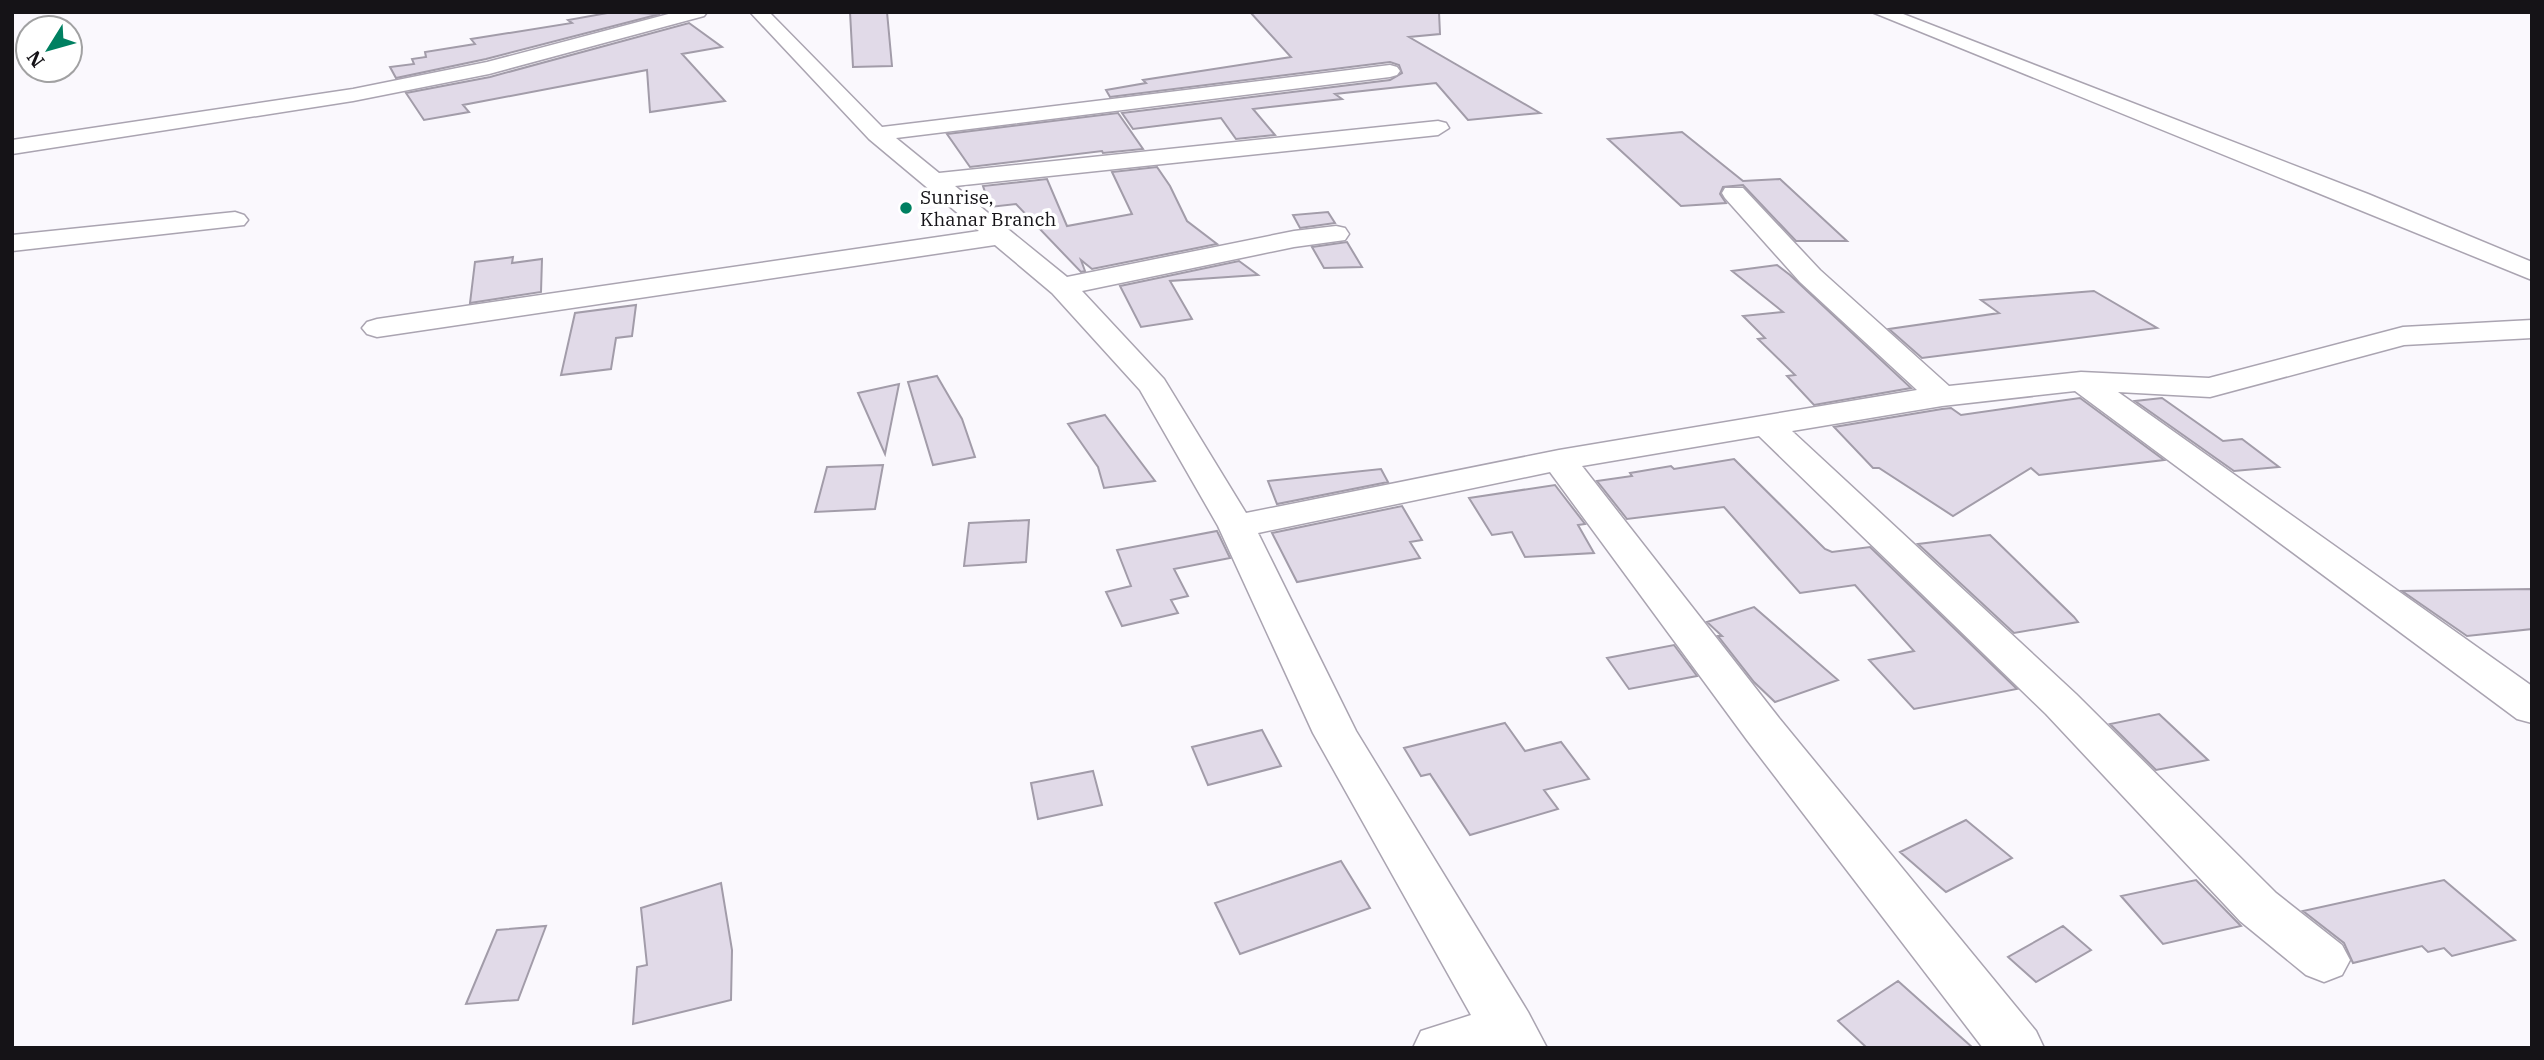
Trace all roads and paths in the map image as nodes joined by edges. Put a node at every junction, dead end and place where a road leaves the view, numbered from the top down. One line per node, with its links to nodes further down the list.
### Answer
1 (698, 12): 7 (street)
2 (759, 12): 6 (street)
3 (1881, 12): 14 (street)
4 (1390, 71): 6 (street)
5 (1438, 128): 8 (street)
6 (877, 134): 8 (street)
7 (12, 147)
8 (937, 181): 12 (street)
9 (1734, 193): 19 (street)
10 (235, 220): 13 (street)
11 (1336, 234): 15 (street)
12 (1002, 236): 15 (street); 16 (street)
13 (12, 243)
14 (2532, 272)
15 (1062, 287): 22 (street)
16 (377, 328)
17 (2532, 329): 18 (street)
18 (2081, 381): 19 (street); 23 (street)
19 (1942, 396): 20 (street)
20 (1766, 425): 21 (street); 24 (street)
21 (1559, 460): 22 (street); 27 (street)
22 (1236, 526): 25 (street)
23 (2532, 708)
24 (2324, 960)
25 (1514, 1038): 26 (street)
26 (1441, 1048)
27 (2016, 1048)

